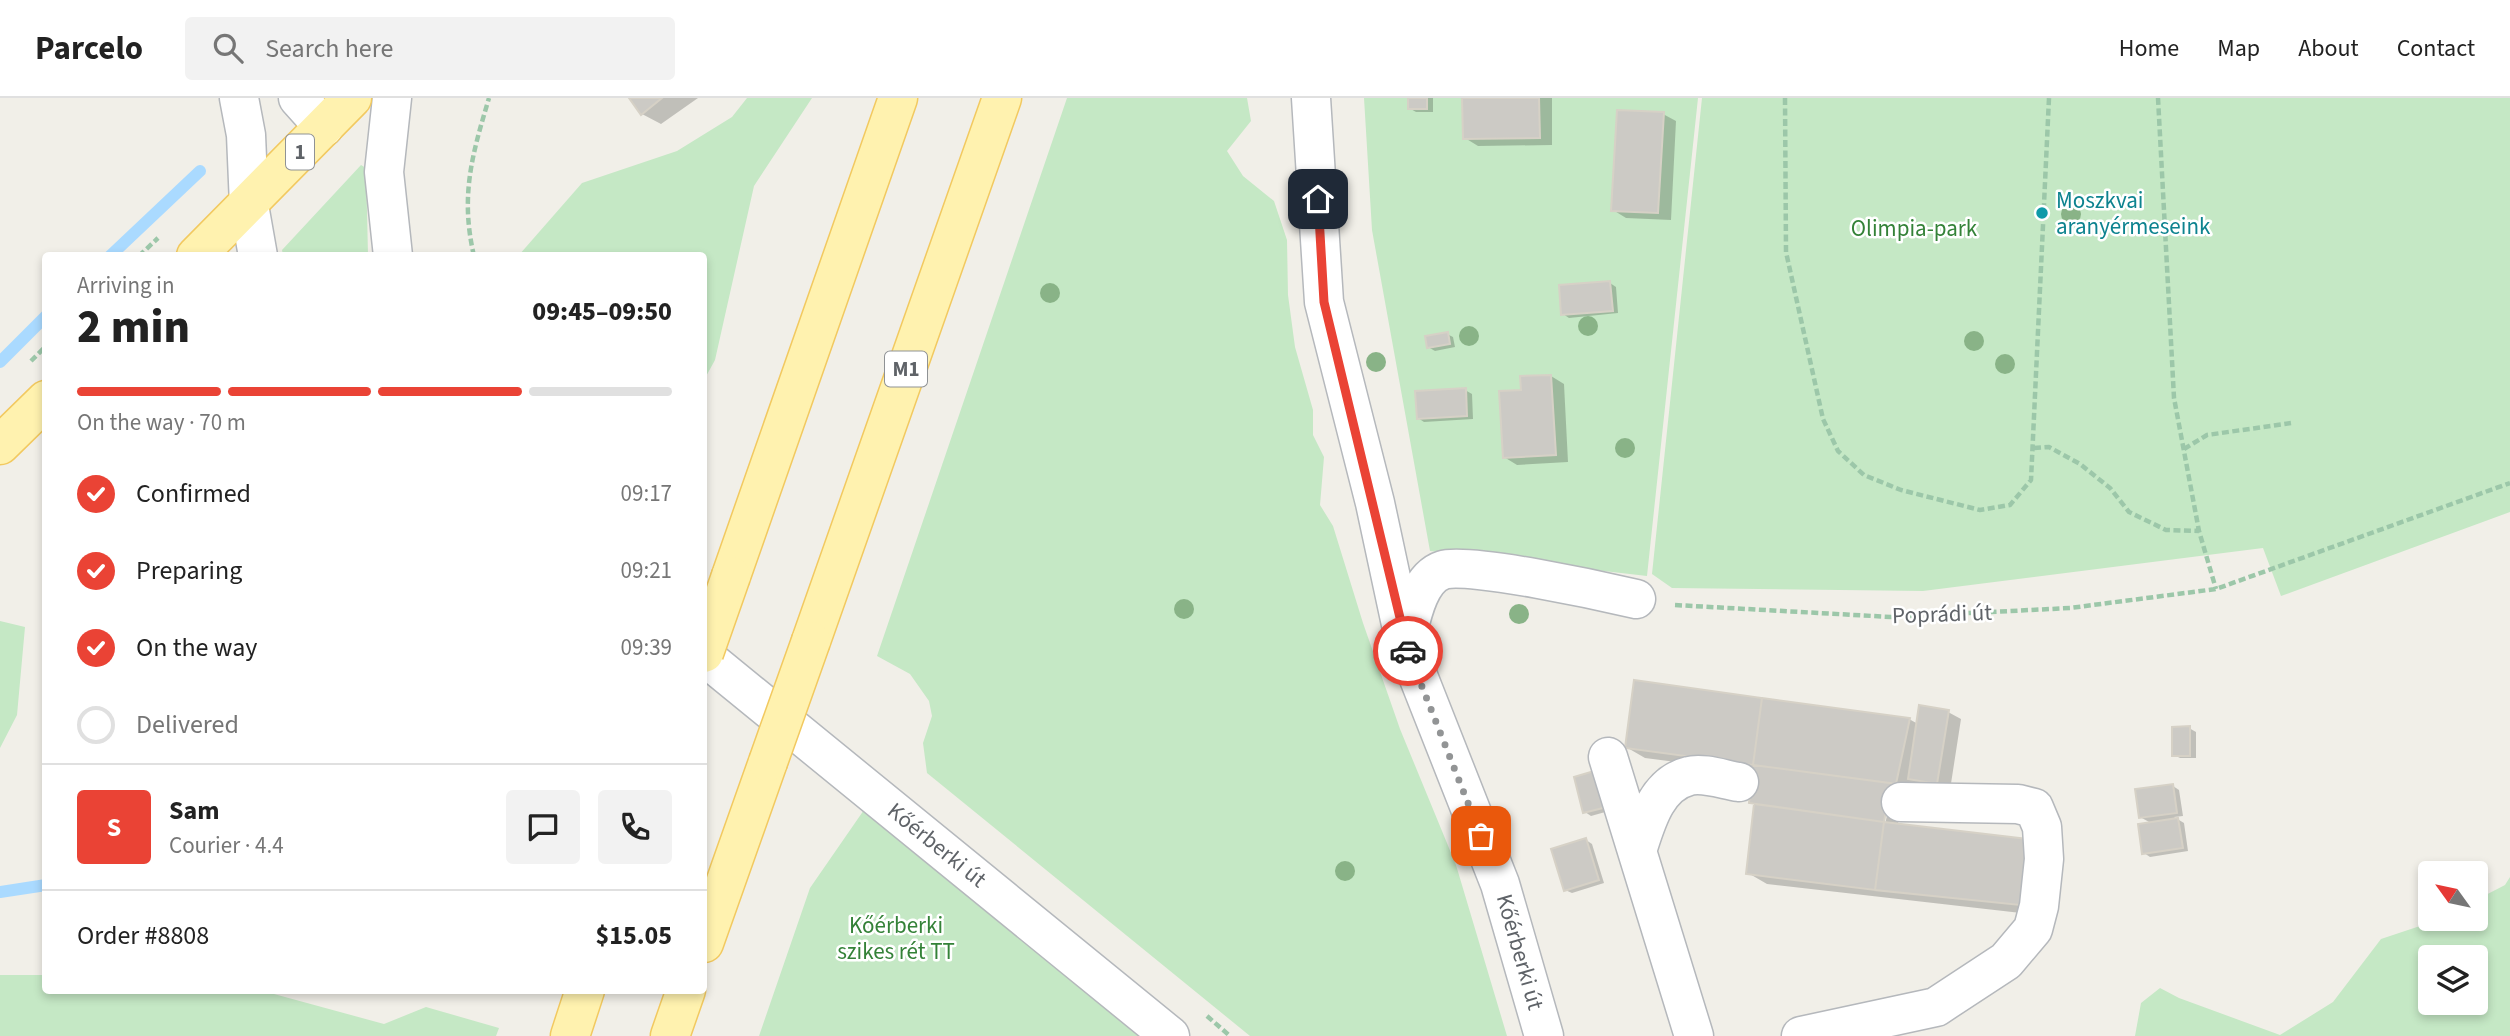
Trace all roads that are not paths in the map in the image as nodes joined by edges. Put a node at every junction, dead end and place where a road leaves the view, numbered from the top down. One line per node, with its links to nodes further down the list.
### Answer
1 (239, 98): 9 (street)
2 (298, 98): 8 (street)
3 (352, 98): 8 (main road, 1)
4 (393, 98): 12 (street)
5 (898, 98): 17 (main road, bridge)
6 (1002, 98): 23 (main road, M1, bridge)
7 (1311, 98): 16 (street, Kőérberki út)
8 (324, 127): 9 (main road, 1)
9 (249, 205): 10 (main road, 1); 11 (street)
10 (200, 252)
11 (257, 252)
12 (393, 252)
13 (42, 404): 14 (main road)
14 (0, 445)
15 (1636, 599): 16 (street)
16 (1405, 643): 29 (street, Kőérberki út)
17 (707, 645)
18 (707, 656): 28 (street, Kőérberki út)
19 (1608, 757): 22 (street)
20 (1739, 782): 22 (street)
21 (1902, 802): 31 (street)
22 (1637, 851): 30 (street)
23 (707, 935)
24 (585, 994): 26 (main road)
25 (685, 994): 27 (main road)
26 (570, 1036)
27 (670, 1036)
28 (1170, 1036)
29 (1544, 1036)
30 (1694, 1036)
31 (1801, 1036)

